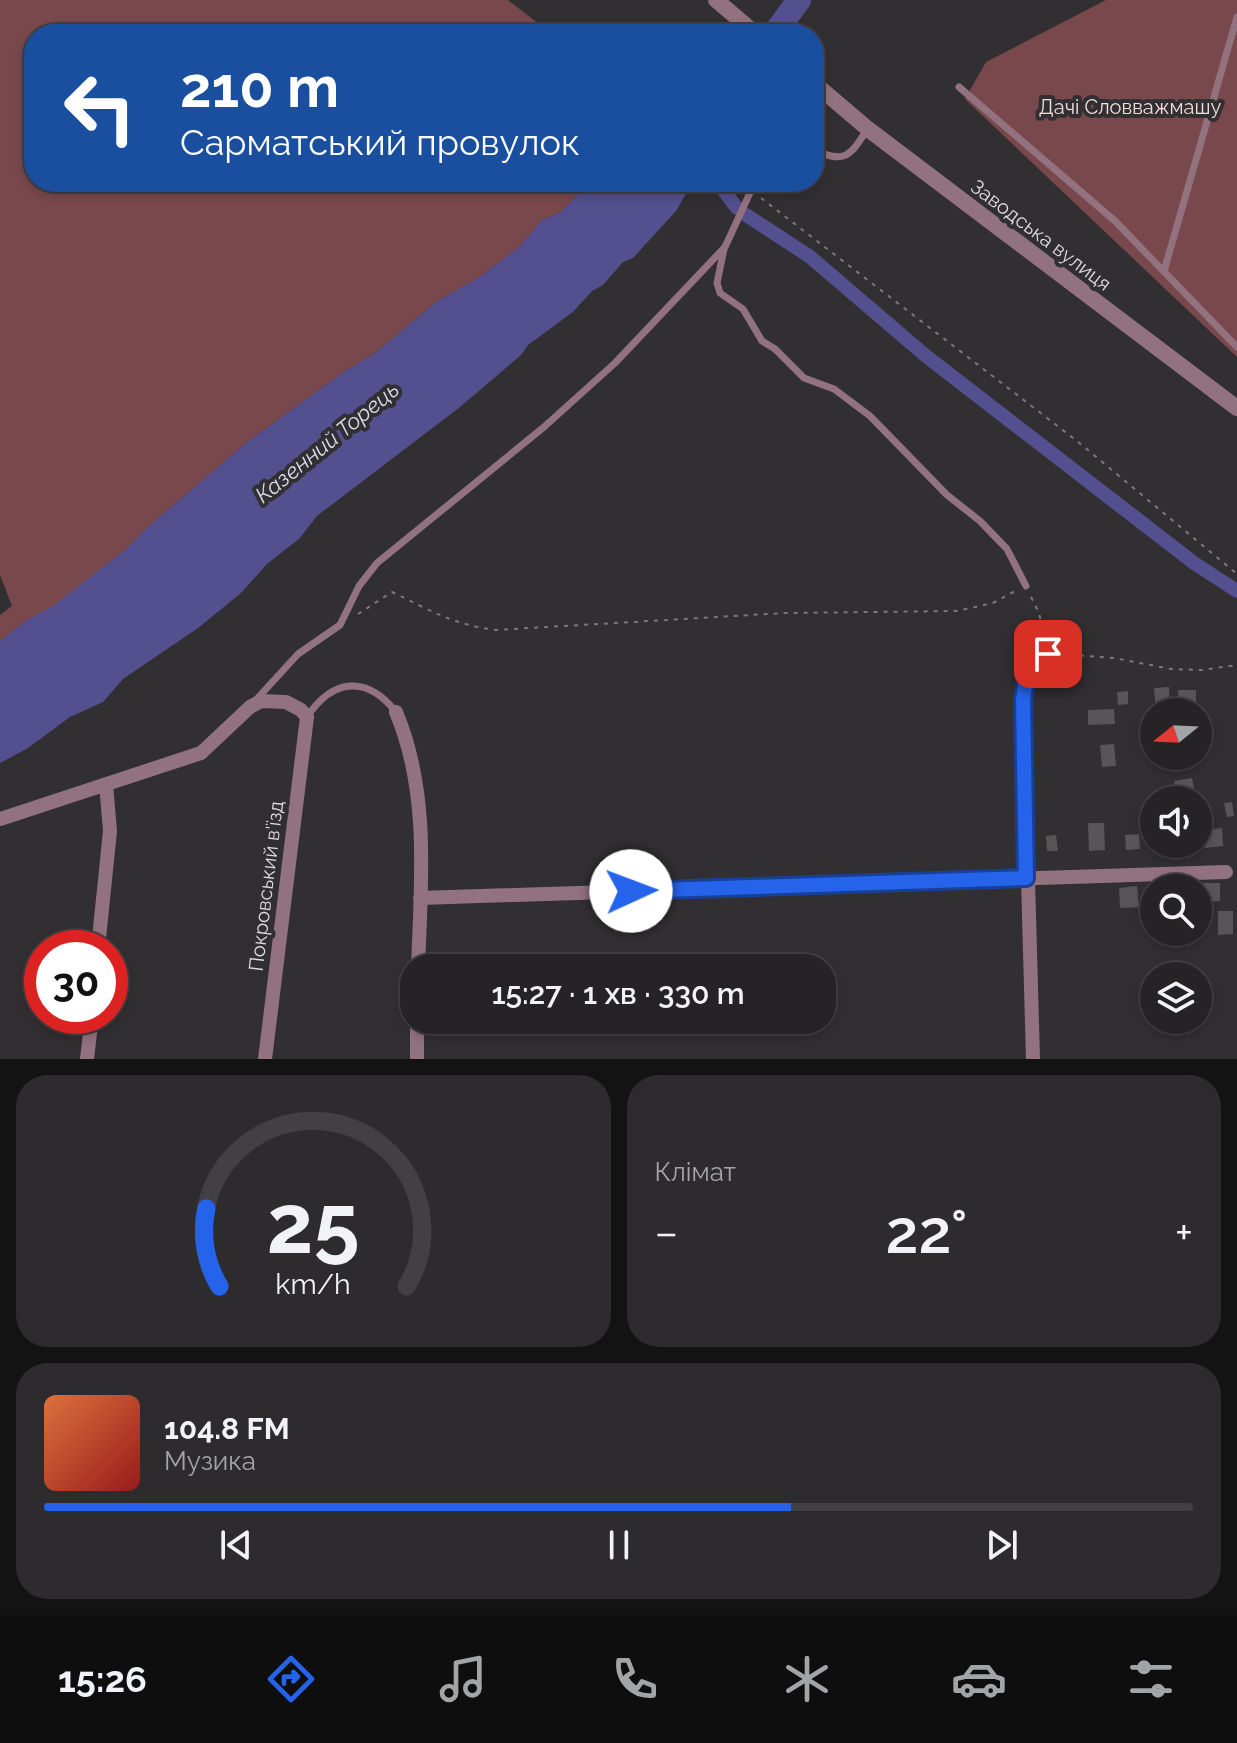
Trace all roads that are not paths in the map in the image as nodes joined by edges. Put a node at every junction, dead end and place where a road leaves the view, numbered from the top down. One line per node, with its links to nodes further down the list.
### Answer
1 (716, 0): 3 (street)
2 (1237, 17): 10 (lane)
3 (744, 24)
4 (959, 87): 10 (lane)
5 (824, 91): 6 (street, Заводська вулиця)
6 (868, 129): 7 (lane); 12 (street, Заводська вулиця)
7 (824, 153)
8 (752, 192): 9 (lane)
9 (725, 247): 13 (lane); 15 (lane)
10 (1164, 271): 11 (lane)
11 (1237, 347)
12 (1237, 408)
13 (1026, 586)
14 (1048, 654): 21 (street)
15 (250, 707): 17 (street); 18 (street)
16 (396, 712): 17 (lane); 22 (street)
17 (307, 717): 28 (street, Покровський в'їзд)
18 (106, 784): 19 (street); 23 (street)
19 (0, 819)
20 (1226, 872): 21 (street)
21 (1026, 878): 22 (street); 30 (street)
22 (420, 898): 24 (street)
23 (100, 930)
24 (418, 954)
25 (90, 1034): 27 (street)
26 (417, 1034): 29 (street)
27 (87, 1059)
28 (265, 1059)
29 (417, 1059)
30 (1033, 1059)

